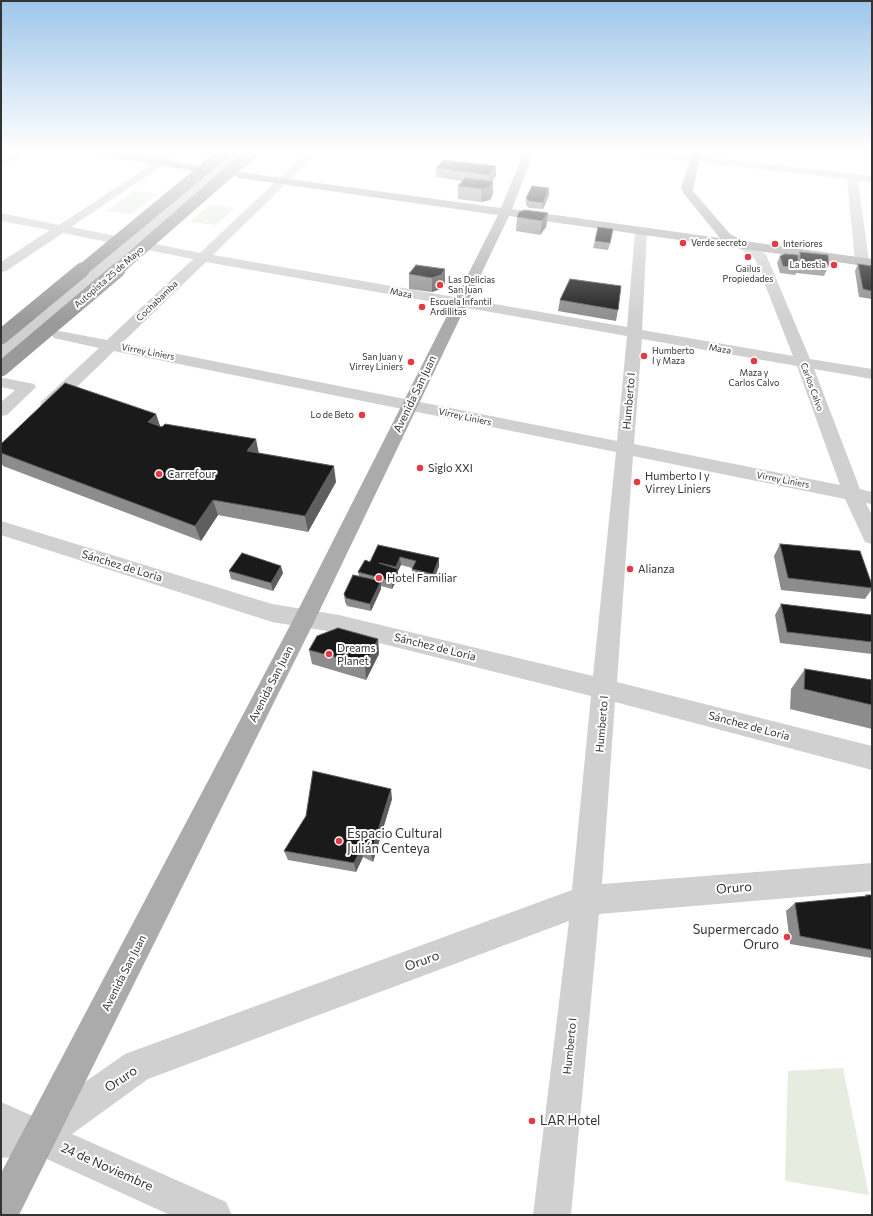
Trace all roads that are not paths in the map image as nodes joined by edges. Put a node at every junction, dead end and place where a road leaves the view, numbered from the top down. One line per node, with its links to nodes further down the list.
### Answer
1 (93, 209): 12 (street)
2 (156, 209): 21 (highway, Autopista 25 de Mayo, bridge)
3 (172, 209): 23 (street, bridge)
4 (187, 209): 26 (highway, Autopista 25 de Mayo, bridge)
5 (253, 209): 15 (street, Cochabamba)
6 (474, 209): 10 (main road)
7 (507, 209): 10 (main road, Avenida San Juan)
8 (702, 209): 14 (main road)
9 (858, 209): 16 (street)
10 (505, 213): 13 (main road); 18 (main road, Avenida San Juan)
11 (1, 217): 12 (street, Maza)
12 (62, 229): 15 (street, Maza); 17 (street)
13 (641, 232): 14 (main road); 19 (street, Humberto I)
14 (742, 246): 16 (main road); 24 (street, Carlos Calvo)
15 (202, 257): 18 (street, Maza); 22 (street, Cochabamba)
16 (867, 262)
17 (1, 268)
18 (459, 303): 19 (street, Maza); 27 (main road, Avenida San Juan)
19 (634, 333): 24 (street, Maza); 30 (street, Humberto I)
20 (59, 335): 22 (street, Virrey Liniers)
21 (1, 336)
22 (111, 345): 27 (street, Virrey Liniers); 29 (street, Cochabamba)
23 (1, 354)
24 (804, 364): 25 (street, Maza); 31 (street, Carlos Calvo)
25 (872, 374)
26 (3, 376): 28 (street)
27 (409, 405): 30 (street, Virrey Liniers); 35 (main road, Avenida San Juan)
28 (1, 411)
29 (36, 417)
30 (625, 450): 31 (street, Virrey Liniers); 36 (street, Humberto I)
31 (852, 493): 32 (street, Virrey Liniers); 34 (street, Carlos Calvo)
32 (872, 498)
33 (1, 528): 35 (street, Sánchez de Loria)
34 (872, 537)
35 (304, 618): 36 (street, Sánchez de Loria); 41 (main road, Avenida San Juan)
36 (605, 689): 37 (street, Sánchez de Loria); 39 (street, Humberto I)
37 (872, 758)
38 (872, 877): 39 (street, Oruro)
39 (586, 900): 41 (street, Oruro); 45 (street, Humberto I)
40 (1, 1120): 41 (street, 24 de Noviembre)
41 (38, 1136): 42 (street, Oruro); 43 (main road, Avenida San Juan); 44 (street, 24 de Noviembre)
42 (1, 1140)
43 (1, 1211)
44 (213, 1215)
45 (552, 1215)

